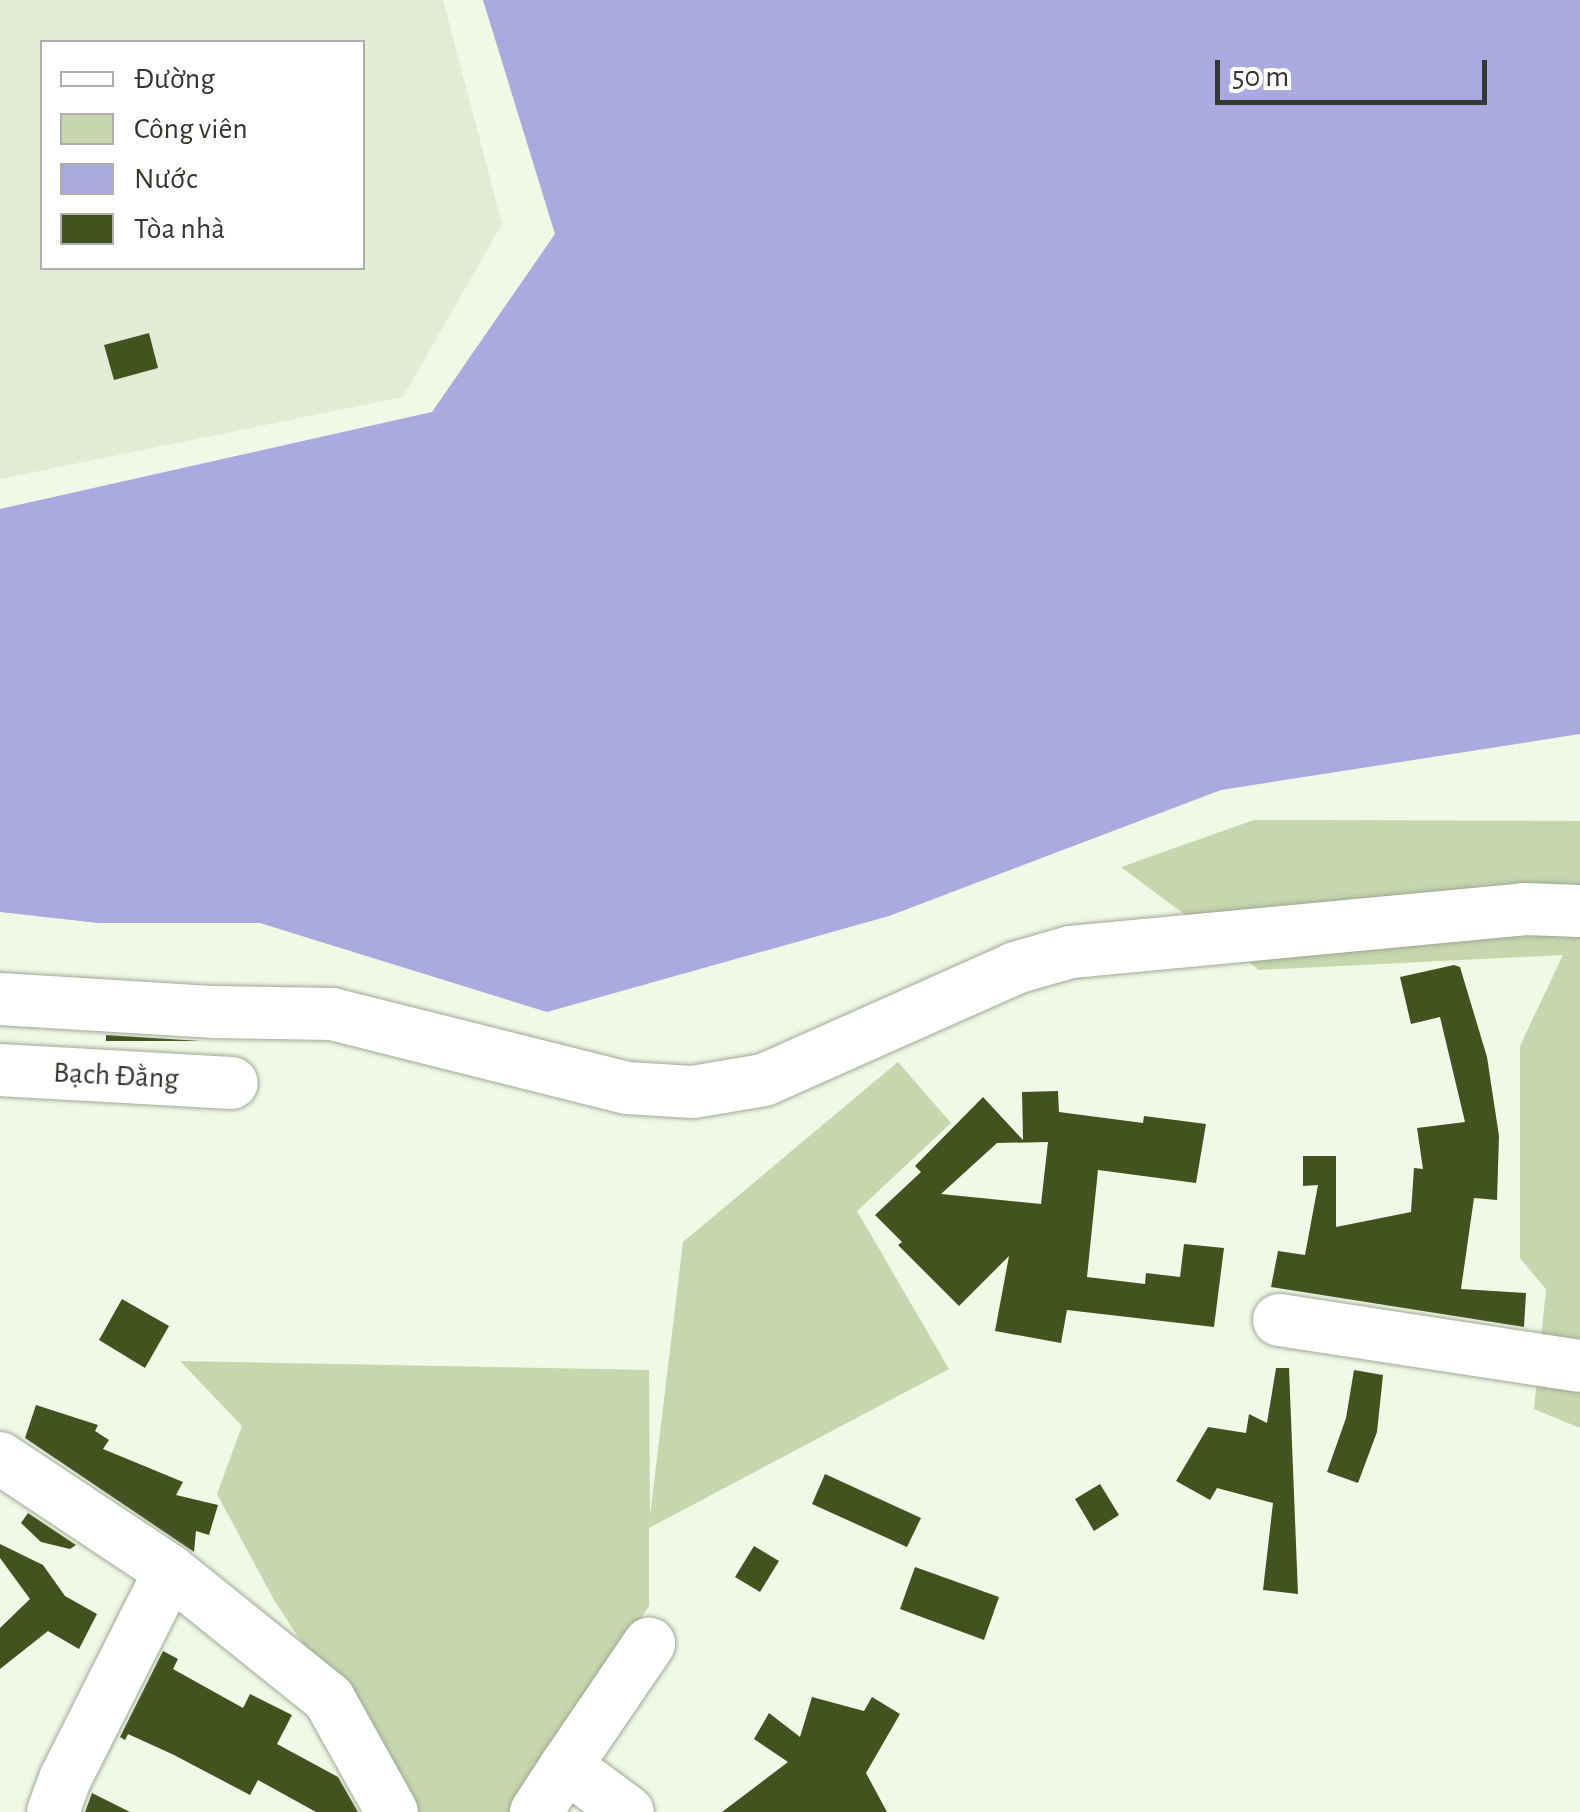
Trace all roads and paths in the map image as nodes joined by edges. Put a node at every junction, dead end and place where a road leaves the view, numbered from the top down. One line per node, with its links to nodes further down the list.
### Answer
1 (1580, 912): 2 (street)
2 (0, 999)
3 (0, 1070): 4 (street, Bạch Đằng)
4 (232, 1083)
5 (1279, 1320): 6 (street)
6 (1580, 1366)
7 (0, 1458): 8 (street)
8 (170, 1571): 11 (street); 12 (street)
9 (649, 1644): 10 (street)
10 (566, 1766): 13 (street); 14 (street)
11 (59, 1796)
12 (392, 1812)
13 (536, 1812)
14 (628, 1812)

